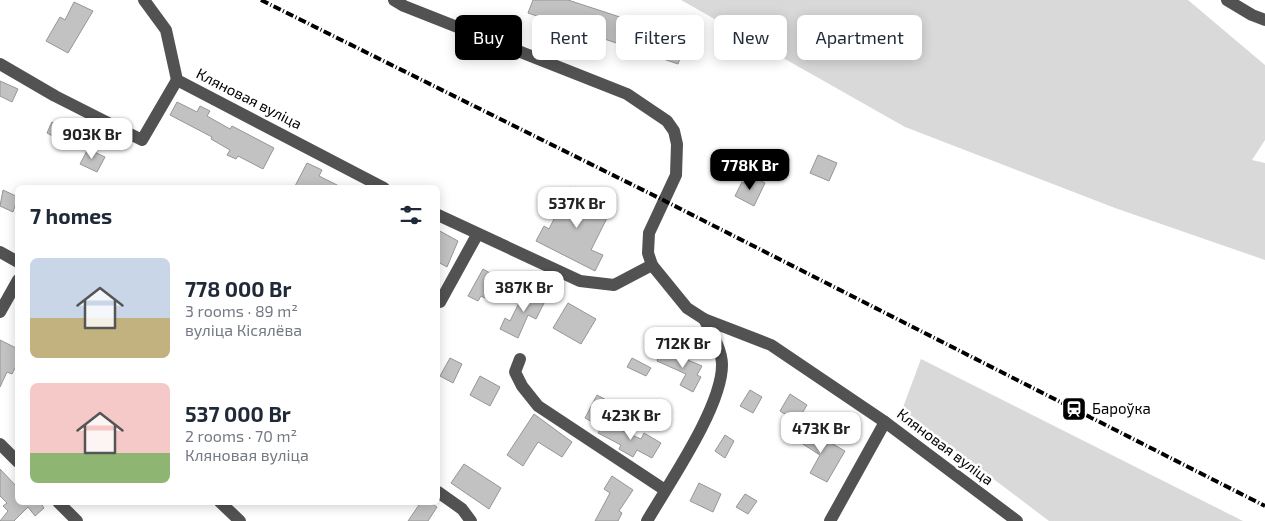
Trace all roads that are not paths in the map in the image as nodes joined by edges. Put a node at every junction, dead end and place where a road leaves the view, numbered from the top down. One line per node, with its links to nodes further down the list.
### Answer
1 (144, 0): 6 (street, Кляновая вуліца)
2 (394, 0): 12 (street)
3 (1227, 0): 4 (street)
4 (1265, 20)
5 (0, 64): 6 (street)
6 (177, 80): 7 (street, Кляновая вуліца)
7 (378, 185)
8 (440, 216): 9 (street)
9 (478, 235): 12 (street); 14 (street)
10 (0, 252): 11 (street)
11 (15, 260)
12 (652, 265): 16 (street, Кляновая вуліца)
13 (15, 285): 15 (street)
14 (440, 302)
15 (0, 312)
16 (704, 319): 18 (street, Кляновая вуліца); 21 (street)
17 (520, 359): 21 (street)
18 (885, 422): 29 (street); 30 (street, Кляновая вуліца)
19 (0, 444): 20 (street)
20 (15, 459)
21 (665, 490): 28 (street)
22 (440, 493): 27 (street)
23 (61, 505): 25 (street)
24 (223, 505): 26 (street)
25 (77, 521)
26 (240, 521)
27 (472, 521)
28 (647, 521)
29 (830, 521)
30 (1017, 521)

